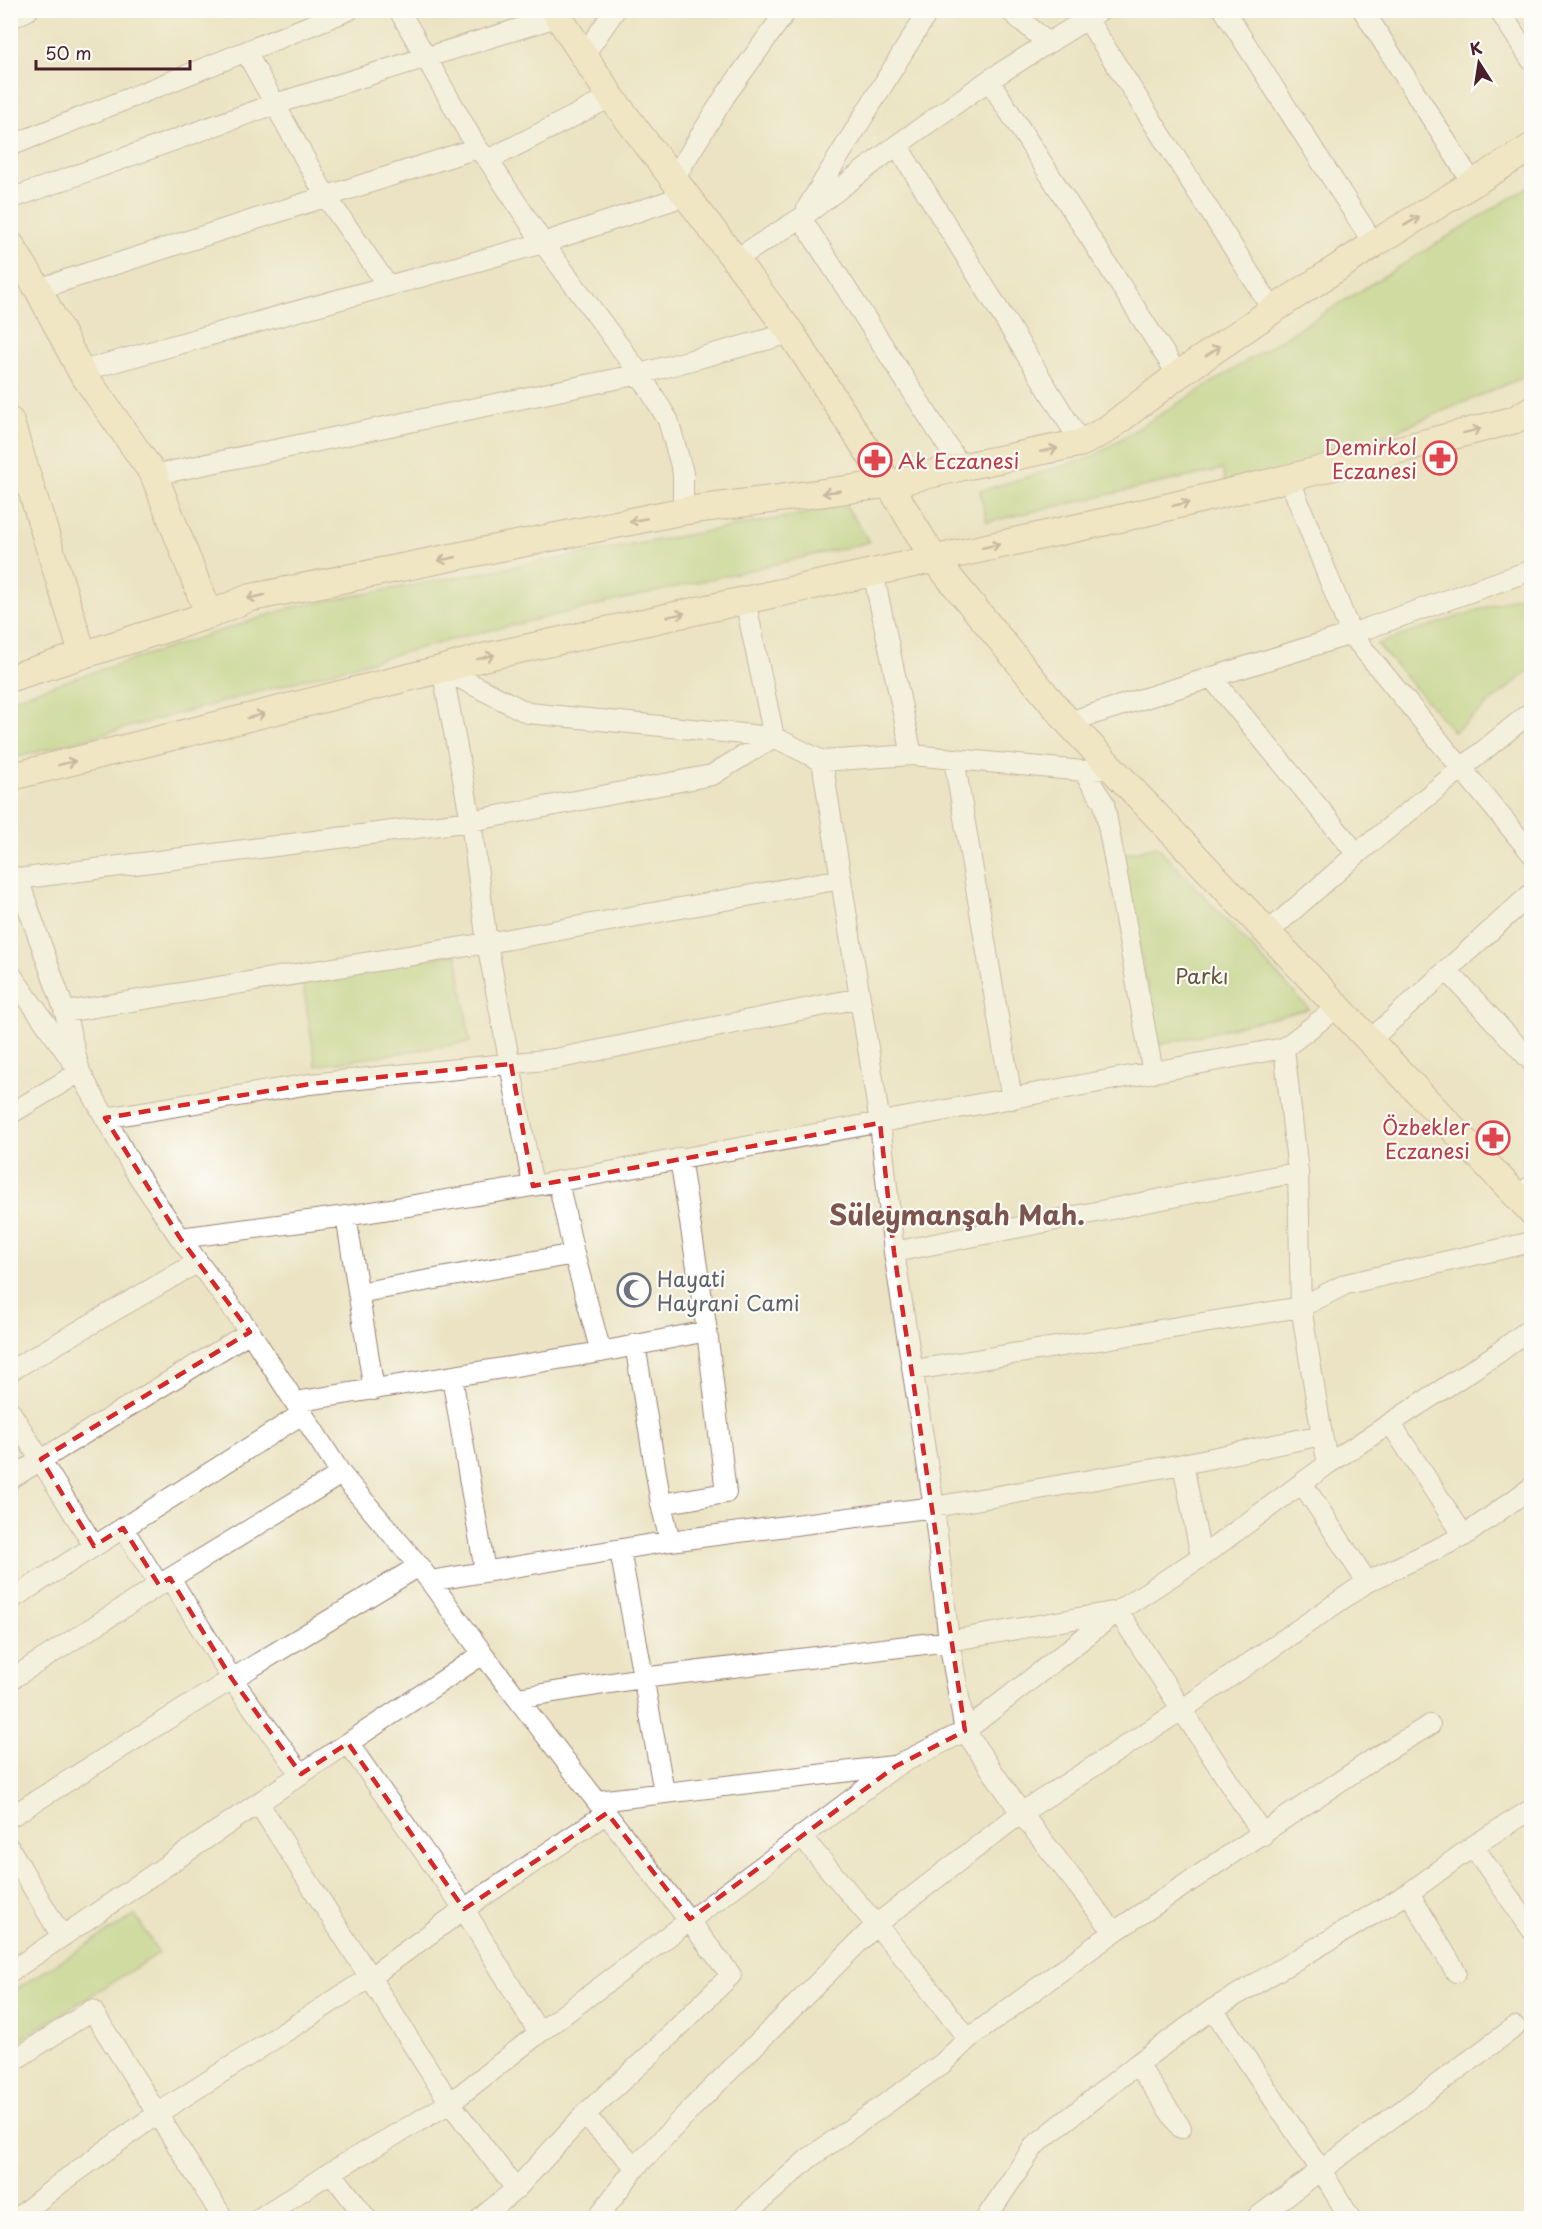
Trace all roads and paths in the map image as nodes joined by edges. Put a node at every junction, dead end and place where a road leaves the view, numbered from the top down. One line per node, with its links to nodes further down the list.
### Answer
1 (28, 10): 14 (street)
2 (349, 10): 16 (street)
3 (399, 10): 18 (street)
4 (615, 10): 17 (street)
5 (929, 10): 31 (street)
6 (1008, 10): 15 (street)
7 (1024, 10): 15 (street)
8 (1224, 10): 33 (street)
9 (1363, 10): 27 (street)
10 (1499, 10): 19 (street)
11 (779, 13): 28 (street)
12 (556, 14): 17 (main road); 18 (street)
13 (1094, 15): 15 (street); 38 (street)
14 (10, 19)
15 (1048, 43): 20 (street)
16 (246, 52): 22 (street); 24 (street)
17 (584, 55): 21 (main road)
18 (426, 58): 22 (street); 26 (street)
19 (1532, 61)
20 (989, 80): 23 (street); 42 (street)
21 (611, 97): 26 (street); 28 (main road)
22 (275, 104): 29 (street); 30 (street)
23 (897, 145): 31 (street); 45 (street)
24 (10, 146)
25 (1532, 147): 27 (main road)
26 (483, 154): 29 (street); 32 (street)
27 (1473, 184): 33 (main road, one-way to 27)
28 (680, 188): 32 (street); 35 (main road)
29 (325, 195): 36 (street); 37 (street)
30 (10, 199)
31 (801, 218): 35 (street); 46 (street)
32 (543, 243): 36 (street); 41 (street)
33 (1374, 244): 38 (main road)
34 (12, 252): 37 (main road)
35 (736, 259): 39 (main road)
36 (388, 286): 40 (street)
37 (38, 289): 40 (main road)
38 (1273, 310): 42 (main road, one-way to 38)
39 (791, 333): 41 (street); 49 (main road)
40 (81, 371): 47 (main road)
41 (640, 374): 47 (street); 50 (street)
42 (1178, 375): 45 (main road)
43 (1532, 409): 48 (main road, one-way to 43)
44 (10, 421): 57 (main road)
45 (1081, 443): 46 (main road, one-way to 45)
46 (961, 467): 49 (main road)
47 (154, 475): 55 (main road)
48 (1289, 478): 51 (main road, one-way to 48); 56 (street)
49 (889, 484): 50 (main road, one-way to 50); 51 (main road)
50 (683, 511): 55 (main road, one-way to 55)
51 (934, 559): 53 (main road); 62 (main road)
52 (1532, 570): 56 (street)
53 (873, 572): 54 (main road); 64 (street)
54 (746, 600): 58 (main road, one-way to 54); 63 (street)
55 (209, 615): 57 (main road)
56 (1351, 634): 59 (street); 68 (street)
57 (83, 655): 60 (main road)
58 (442, 669): 63 (street); 70 (main road, one-way to 58); 71 (street)
59 (1211, 677): 62 (street); 72 (street)
60 (10, 678)
61 (1532, 711): 68 (street)
62 (1068, 722): 67 (main road)
63 (774, 737): 66 (street); 71 (street)
64 (912, 755): 65 (street); 66 (street)
65 (954, 759): 69 (street); 90 (street)
66 (822, 761): 75 (street)
67 (1112, 768): 69 (street); 77 (main road)
68 (1461, 770): 72 (street); 73 (street)
69 (1083, 771): 89 (street)
70 (10, 777)
71 (471, 821): 74 (street); 78 (street)
72 (1357, 854): 77 (street)
73 (1532, 855)
74 (14, 877): 83 (street)
75 (841, 879): 78 (street); 81 (street)
76 (1532, 893): 79 (street)
77 (1267, 933): 82 (main road)
78 (487, 943): 83 (street); 87 (street)
79 (1447, 970): 84 (street); 86 (street)
80 (10, 973): 88 (street)
81 (860, 998): 87 (street); 93 (street)
82 (1338, 1007): 84 (main road); 85 (street)
83 (65, 1012): 88 (street)
84 (1370, 1040): 98 (main road)
85 (1284, 1048): 89 (street); 95 (street)
86 (1532, 1062)
87 (511, 1064): 92 (street); 97 (street)
88 (80, 1072): 91 (street); 92 (street)
89 (1153, 1073): 90 (street)
90 (1012, 1099): 93 (street)
91 (10, 1114)
92 (105, 1118): 100 (street)
93 (880, 1123): 94 (street); 102 (street)
94 (680, 1158): 96 (street); 108 (street)
95 (1298, 1172): 102 (street); 106 (street)
96 (558, 1181): 97 (street); 103 (street)
97 (533, 1186): 99 (street)
98 (1527, 1198)
99 (346, 1216): 100 (street); 105 (street)
100 (180, 1238): 104 (street)
101 (1532, 1242): 106 (street)
102 (894, 1252): 112 (street)
103 (574, 1254): 105 (street); 111 (street)
104 (198, 1262): 109 (street); 113 (street)
105 (358, 1293): 115 (street)
106 (1301, 1307): 112 (street); 119 (street)
107 (1532, 1327): 118 (street)
108 (707, 1331): 110 (street); 127 (street)
109 (250, 1332): 116 (street); 120 (street)
110 (635, 1344): 111 (street); 127 (street)
111 (601, 1352): 114 (street)
112 (914, 1370): 128 (street)
113 (10, 1371)
114 (452, 1377): 115 (street); 135 (street)
115 (374, 1390): 116 (street)
116 (299, 1408): 123 (street); 129 (street)
117 (10, 1411): 120 (street)
118 (1390, 1424): 122 (street); 130 (street)
119 (1322, 1435): 121 (street); 122 (street)
120 (41, 1459): 124 (street); 132 (street)
121 (1183, 1464): 128 (street); 134 (street)
122 (1328, 1464): 125 (street)
123 (341, 1474): 136 (street); 137 (street)
124 (10, 1479)
125 (1302, 1483): 134 (street); 138 (street)
126 (1532, 1487): 130 (street)
127 (661, 1504): 131 (street)
128 (934, 1507): 131 (street); 141 (street)
129 (123, 1528): 132 (street); 137 (street)
130 (1464, 1536): 138 (street)
131 (670, 1541): 133 (street)
132 (94, 1546): 139 (street)
133 (620, 1550): 135 (street); 143 (street)
134 (1201, 1557): 140 (street)
135 (485, 1571): 136 (street)
136 (425, 1574): 142 (street); 144 (street)
137 (165, 1582): 144 (street); 145 (street)
138 (1367, 1582): 147 (street)
139 (10, 1600)
140 (1118, 1611): 141 (street); 147 (street); 149 (street)
141 (949, 1641): 143 (street); 149 (street)
142 (483, 1654): 146 (street); 150 (street)
143 (642, 1678): 146 (street); 153 (street)
144 (232, 1679): 152 (street); 158 (street)
145 (10, 1680)
146 (517, 1698): 155 (street)
147 (1183, 1709): 157 (street); 159 (street)
148 (1430, 1725): 159 (street)
149 (965, 1731): 151 (street); 157 (street)
150 (348, 1743): 152 (street); 164 (street)
151 (896, 1766): 153 (street); 160 (street)
152 (301, 1774): 154 (street)
153 (664, 1792): 155 (street)
154 (259, 1804): 169 (street); 172 (street)
155 (602, 1807): 164 (street); 165 (street)
156 (1532, 1809): 161 (street)
157 (1021, 1813): 166 (street); 168 (street)
158 (10, 1816)
159 (1263, 1835): 168 (street)
160 (801, 1836): 165 (street); 166 (street)
161 (1473, 1846): 163 (street); 167 (street)
162 (10, 1849): 169 (street)
163 (1409, 1893): 171 (street); 173 (street)
164 (464, 1909): 172 (street); 175 (street)
165 (690, 1919): 175 (street); 181 (street)
166 (877, 1924): 176 (street); 183 (street)
167 (1532, 1930)
168 (1114, 1932): 176 (street)
169 (62, 1937): 170 (street)
170 (10, 1972)
171 (1456, 1972)
172 (369, 1978): 179 (street); 180 (street)
173 (1213, 2009): 178 (street); 184 (street)
174 (1515, 2027): 184 (street)
175 (539, 2033): 179 (street)
176 (968, 2039): 193 (street)
177 (11, 2062): 180 (street)
178 (1137, 2064): 182 (street); 194 (street)
179 (450, 2103): 185 (street); 186 (street)
180 (157, 2114): 187 (street); 188 (street)
181 (584, 2115): 183 (street); 186 (street)
182 (1181, 2128)
183 (636, 2167): 192 (street)
184 (1321, 2170): 195 (street); 196 (street)
185 (331, 2172): 189 (street); 190 (street)
186 (516, 2189): 191 (street)
187 (17, 2218)
188 (223, 2218)
189 (260, 2218)
190 (366, 2218)
191 (482, 2218)
192 (597, 2218)
193 (742, 2218)
194 (986, 2218)
195 (1256, 2218)
196 (1350, 2218)

